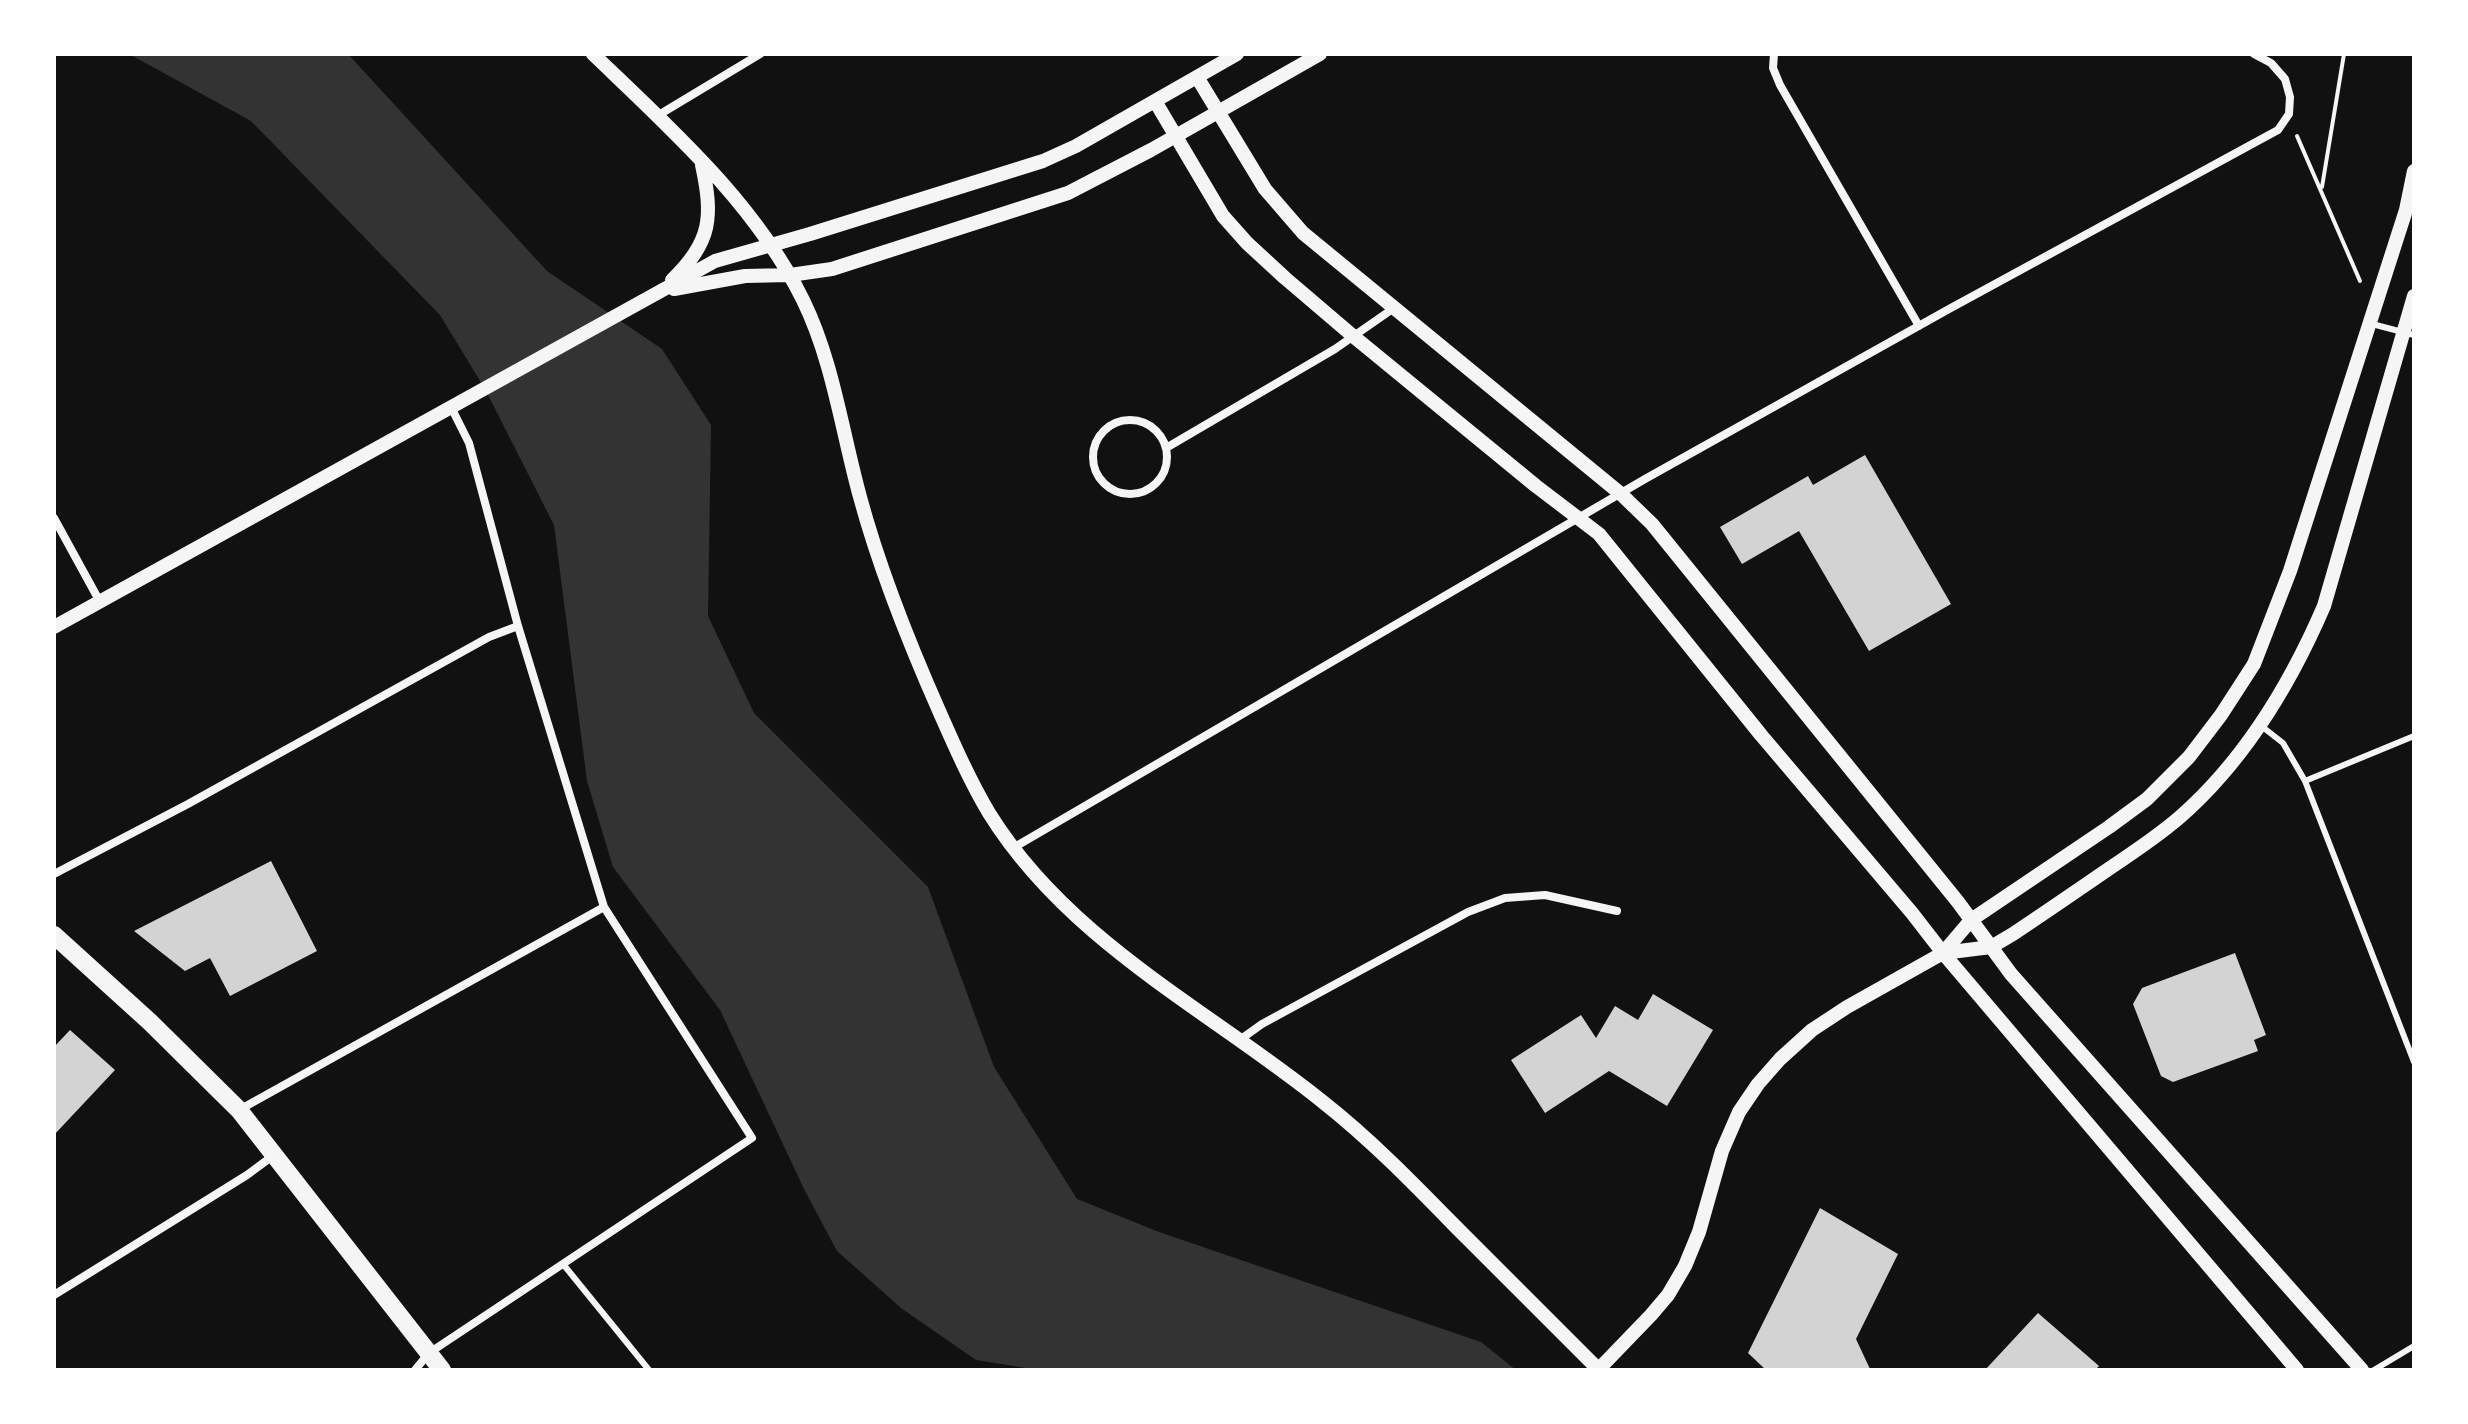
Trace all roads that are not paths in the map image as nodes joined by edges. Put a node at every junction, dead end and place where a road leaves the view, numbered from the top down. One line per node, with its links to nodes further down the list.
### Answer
1 (593, 54): 10 (street)
2 (760, 54): 10 (street)
3 (1237, 54): 7 (street)
4 (1320, 54): 9 (street)
5 (1774, 54): 20 (street)
6 (2254, 54): 20 (street)
7 (1197, 77): 8 (street); 9 (street)
8 (1155, 101): 11 (street); 14 (street)
9 (1218, 112): 11 (street); 18 (street)
10 (657, 116): 12 (street)
11 (1176, 136): 15 (street); 22 (street)
12 (701, 161): 14 (street); 16 (street)
13 (2414, 171): 19 (street)
14 (771, 245): 15 (street); 16 (street)
15 (790, 275): 16 (street); 34 (street)
16 (661, 290): 23 (street)
17 (2414, 296): 21 (street)
18 (1394, 308): 22 (street); 25 (street)
19 (2368, 323): 21 (lane); 38 (street)
20 (1919, 326): 25 (street)
21 (2408, 333): 31 (street)
22 (1353, 336): 24 (street); 27 (street)
23 (451, 407): 28 (street); 29 (street)
24 (1166, 448): 24 (street)
25 (1621, 494): 27 (street); 38 (street)
26 (54, 518): 28 (street)
27 (1580, 518): 34 (street); 41 (street)
28 (100, 602): 30 (street)
29 (518, 626): 35 (street); 36 (street)
30 (54, 627)
31 (2260, 725): 33 (lane); 40 (street)
32 (2414, 736): 33 (lane)
33 (2305, 781): 43 (lane)
34 (1013, 848): 42 (street)
35 (54, 874)
36 (604, 907): 44 (street); 46 (street)
37 (1617, 911): 42 (street)
38 (1971, 920): 40 (street); 41 (street)
39 (54, 935): 44 (main road)
40 (1991, 947): 41 (street); 55 (street)
41 (1943, 953): 53 (street); 54 (street)
42 (1241, 1039): 53 (street)
43 (2414, 1062)
44 (239, 1110): 45 (main road)
45 (275, 1154): 47 (street); 49 (main road)
46 (563, 1264): 49 (street); 52 (lane)
47 (54, 1295)
48 (2414, 1346): 56 (lane)
49 (429, 1353): 50 (street); 51 (main road)
50 (415, 1370)
51 (442, 1370)
52 (649, 1370)
53 (1598, 1370)
54 (2297, 1370)
55 (2362, 1370)
56 (2374, 1370)

